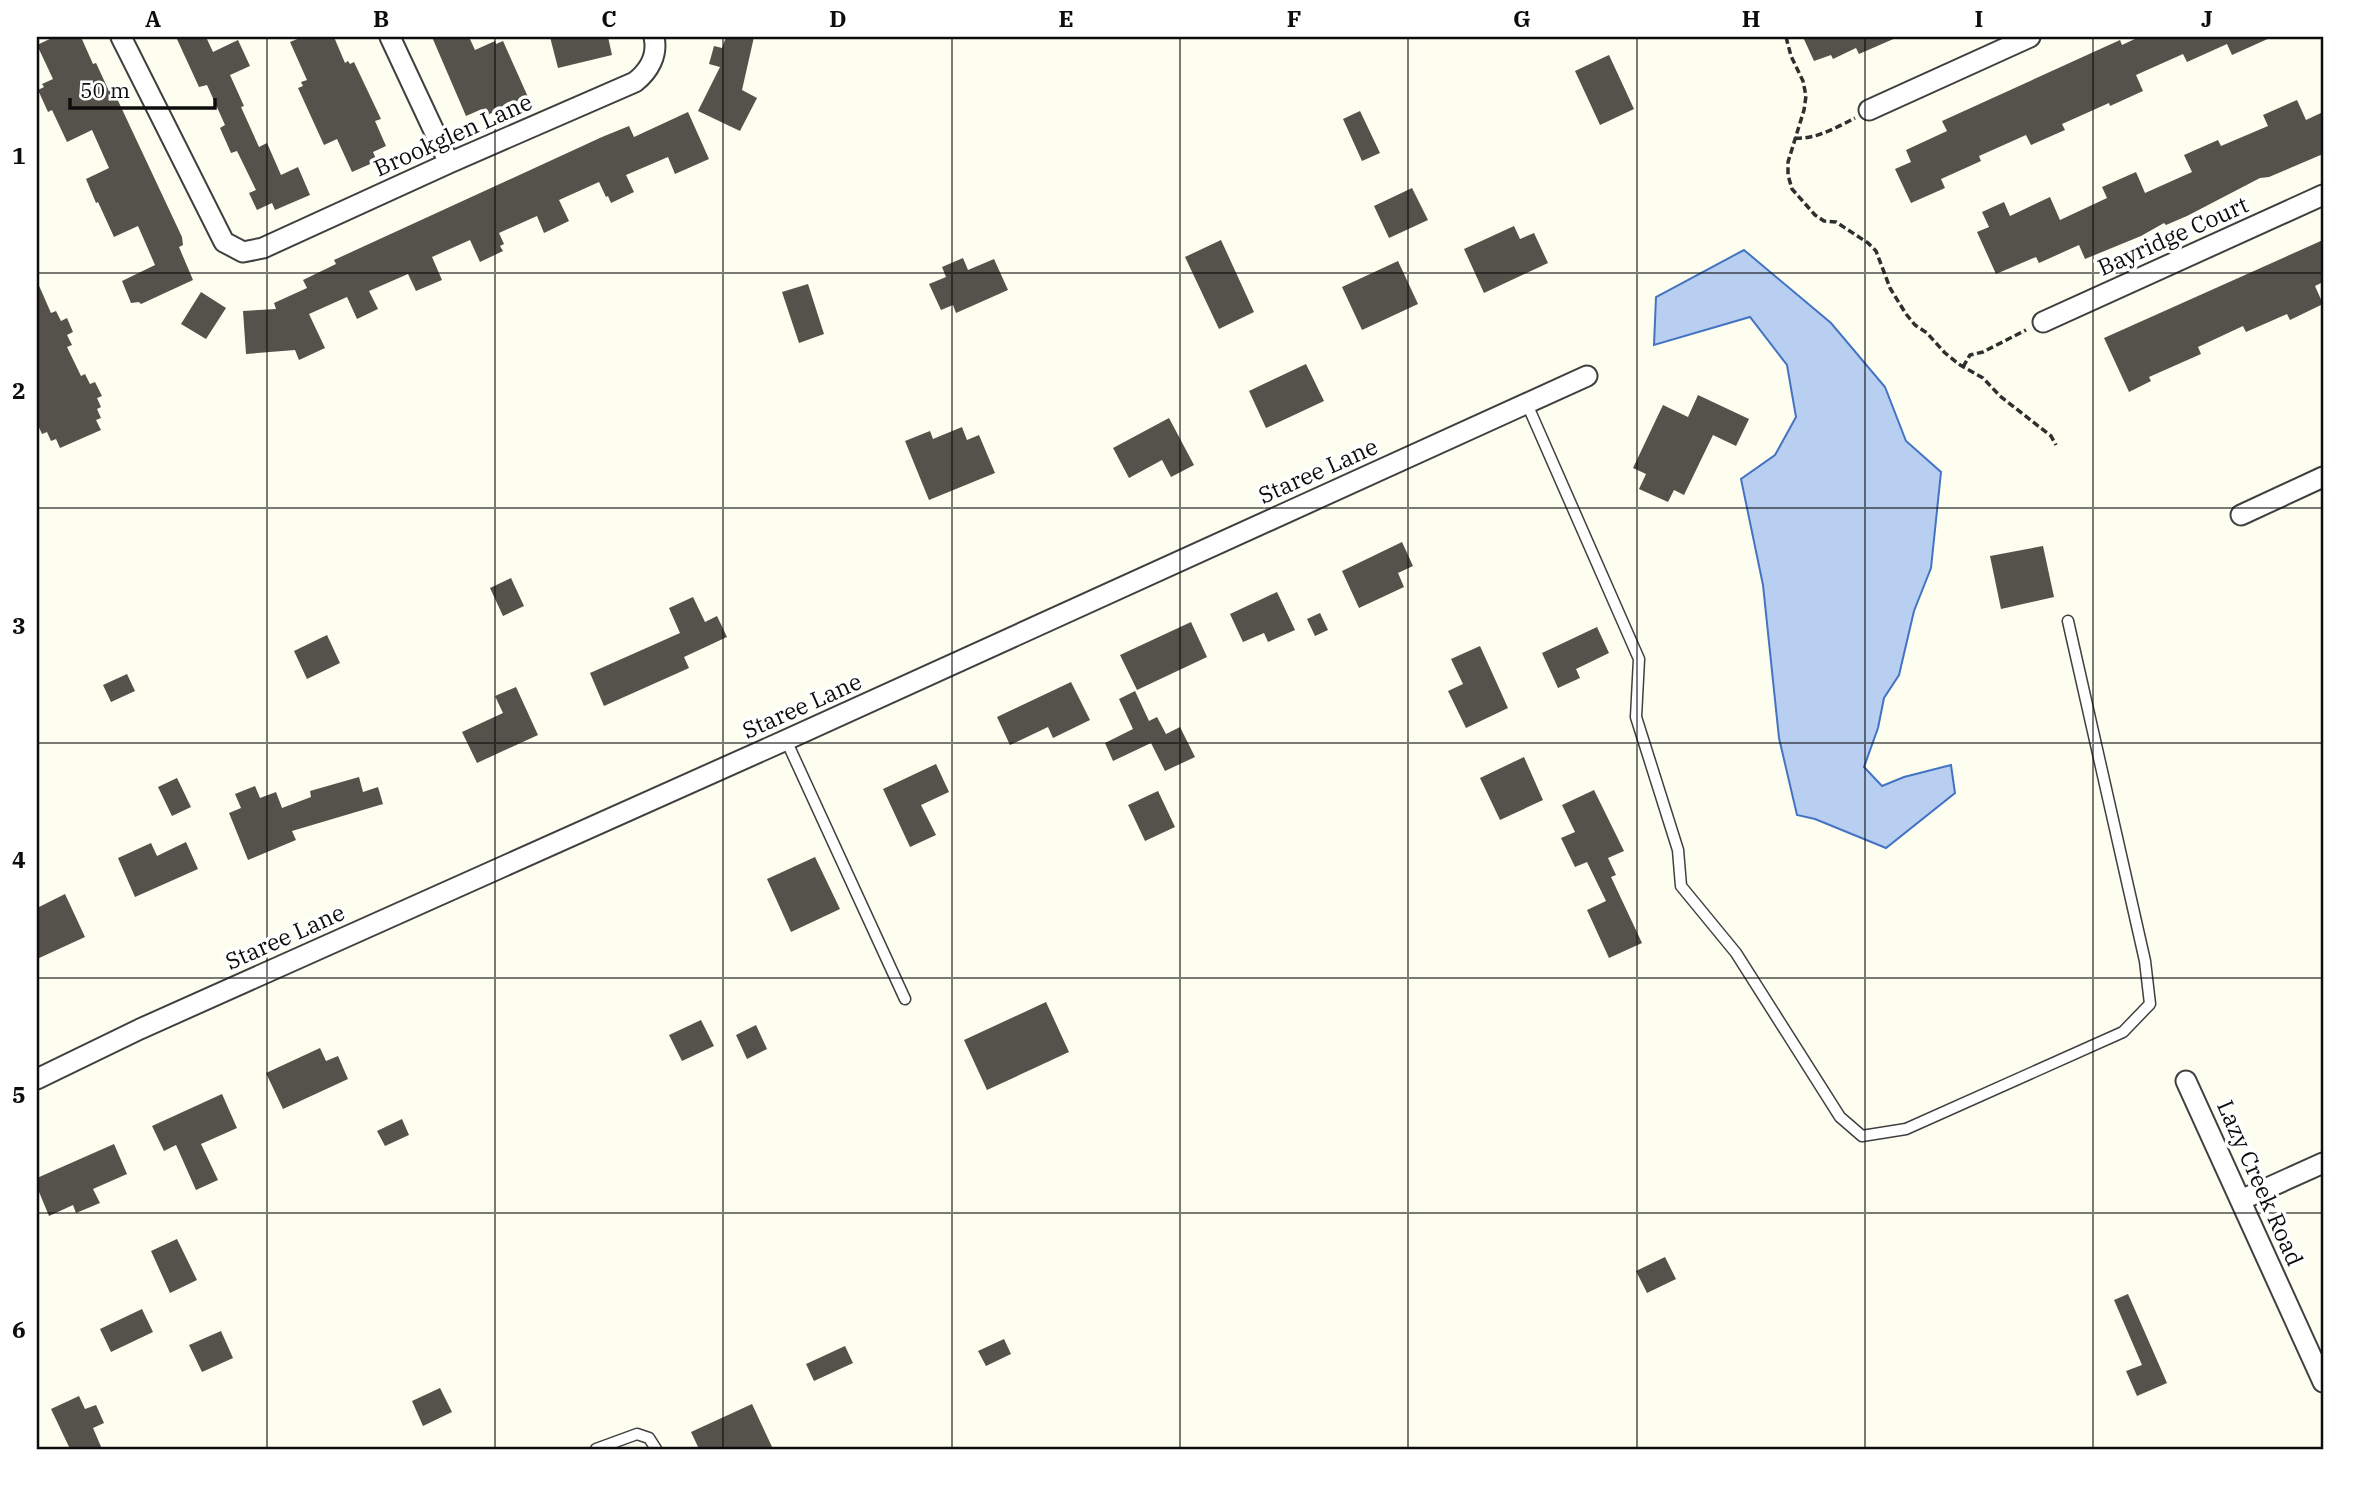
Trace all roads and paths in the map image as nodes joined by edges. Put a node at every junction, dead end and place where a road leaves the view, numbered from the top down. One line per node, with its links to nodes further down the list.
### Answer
1 (121, 37): 8 (street, Brookglen Lane)
2 (390, 37): 8 (street)
3 (654, 37): 8 (street, Brookglen Lane)
4 (1786, 37): 7 (path)
5 (2030, 37): 6 (street)
6 (1869, 110): 7 (path)
7 (1795, 138): 11 (path)
8 (449, 163)
9 (2323, 195): 10 (street, Bayridge Court)
10 (2043, 322): 11 (path)
11 (1964, 367): 14 (path)
12 (1587, 376): 13 (street, Staree Lane)
13 (1527, 404): 17 (lane); 18 (street, Staree Lane)
14 (2056, 445)
15 (2323, 477): 16 (street)
16 (2241, 516)
17 (2068, 621)
18 (786, 740): 19 (lane); 20 (street, Staree Lane)
19 (905, 999)
20 (37, 1079)
21 (2186, 1081): 23 (street, Lazy Creek Road)
22 (2323, 1163): 23 (street)
23 (2241, 1200): 24 (street, Lazy Creek Road)
24 (2323, 1382)
25 (596, 1449): 26 (lane)
26 (656, 1449)

